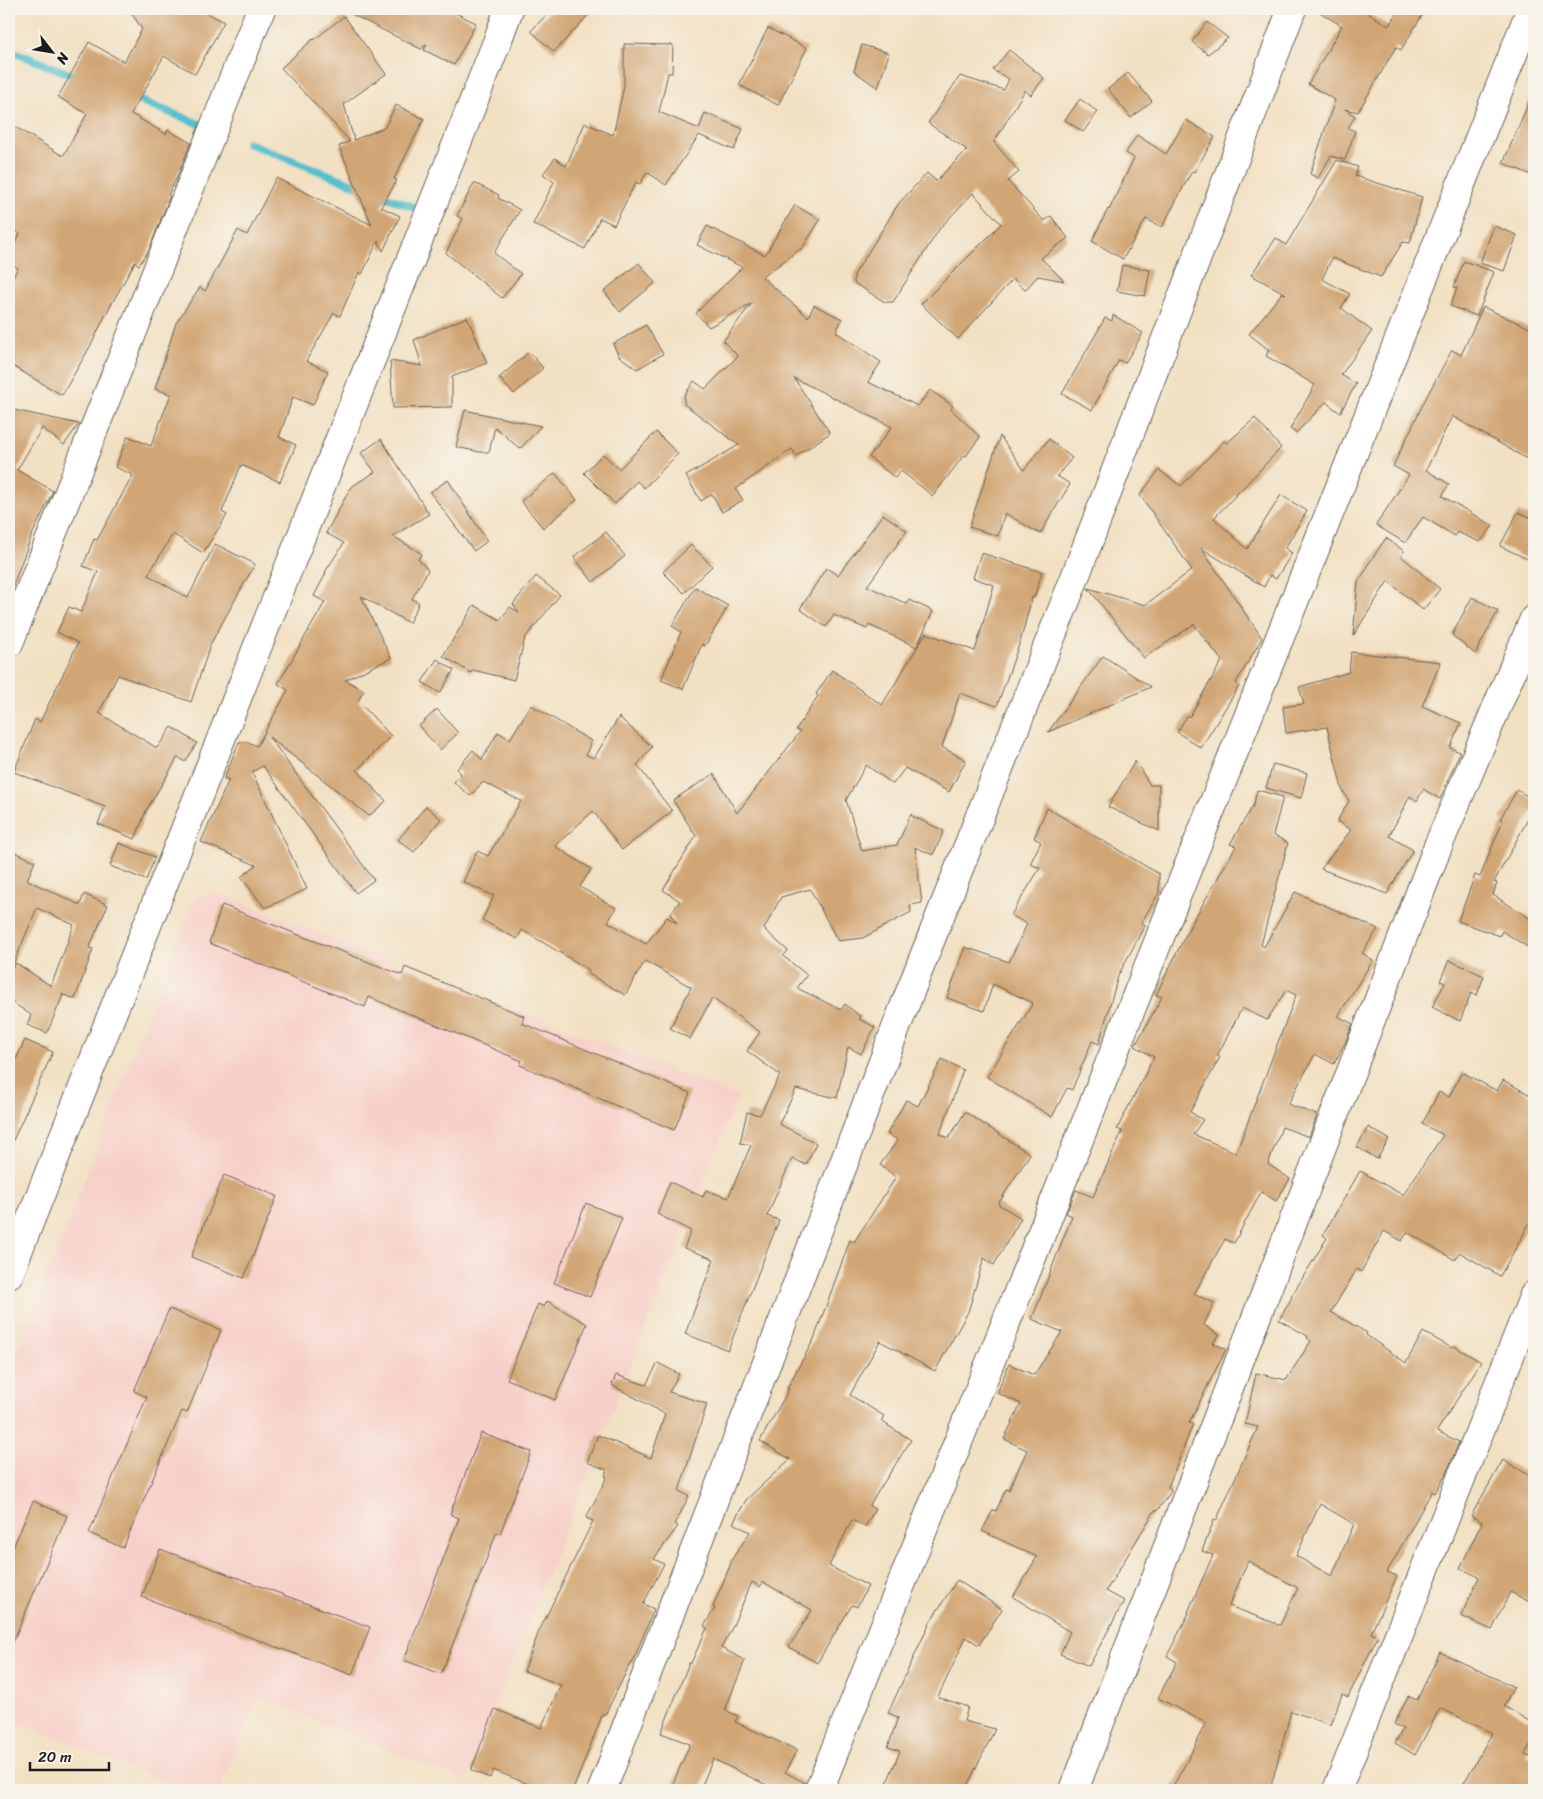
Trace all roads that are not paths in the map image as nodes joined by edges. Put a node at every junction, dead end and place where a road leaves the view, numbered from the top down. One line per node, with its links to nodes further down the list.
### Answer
1 (261, 9): 6 (street)
2 (509, 9): 7 (street)
3 (1292, 9): 9 (street)
4 (1531, 9): 10 (street)
5 (1534, 620): 11 (street)
6 (9, 643)
7 (9, 1274)
8 (1534, 1295): 12 (street)
9 (602, 1790)
10 (819, 1790)
11 (1074, 1790)
12 (1337, 1790)

